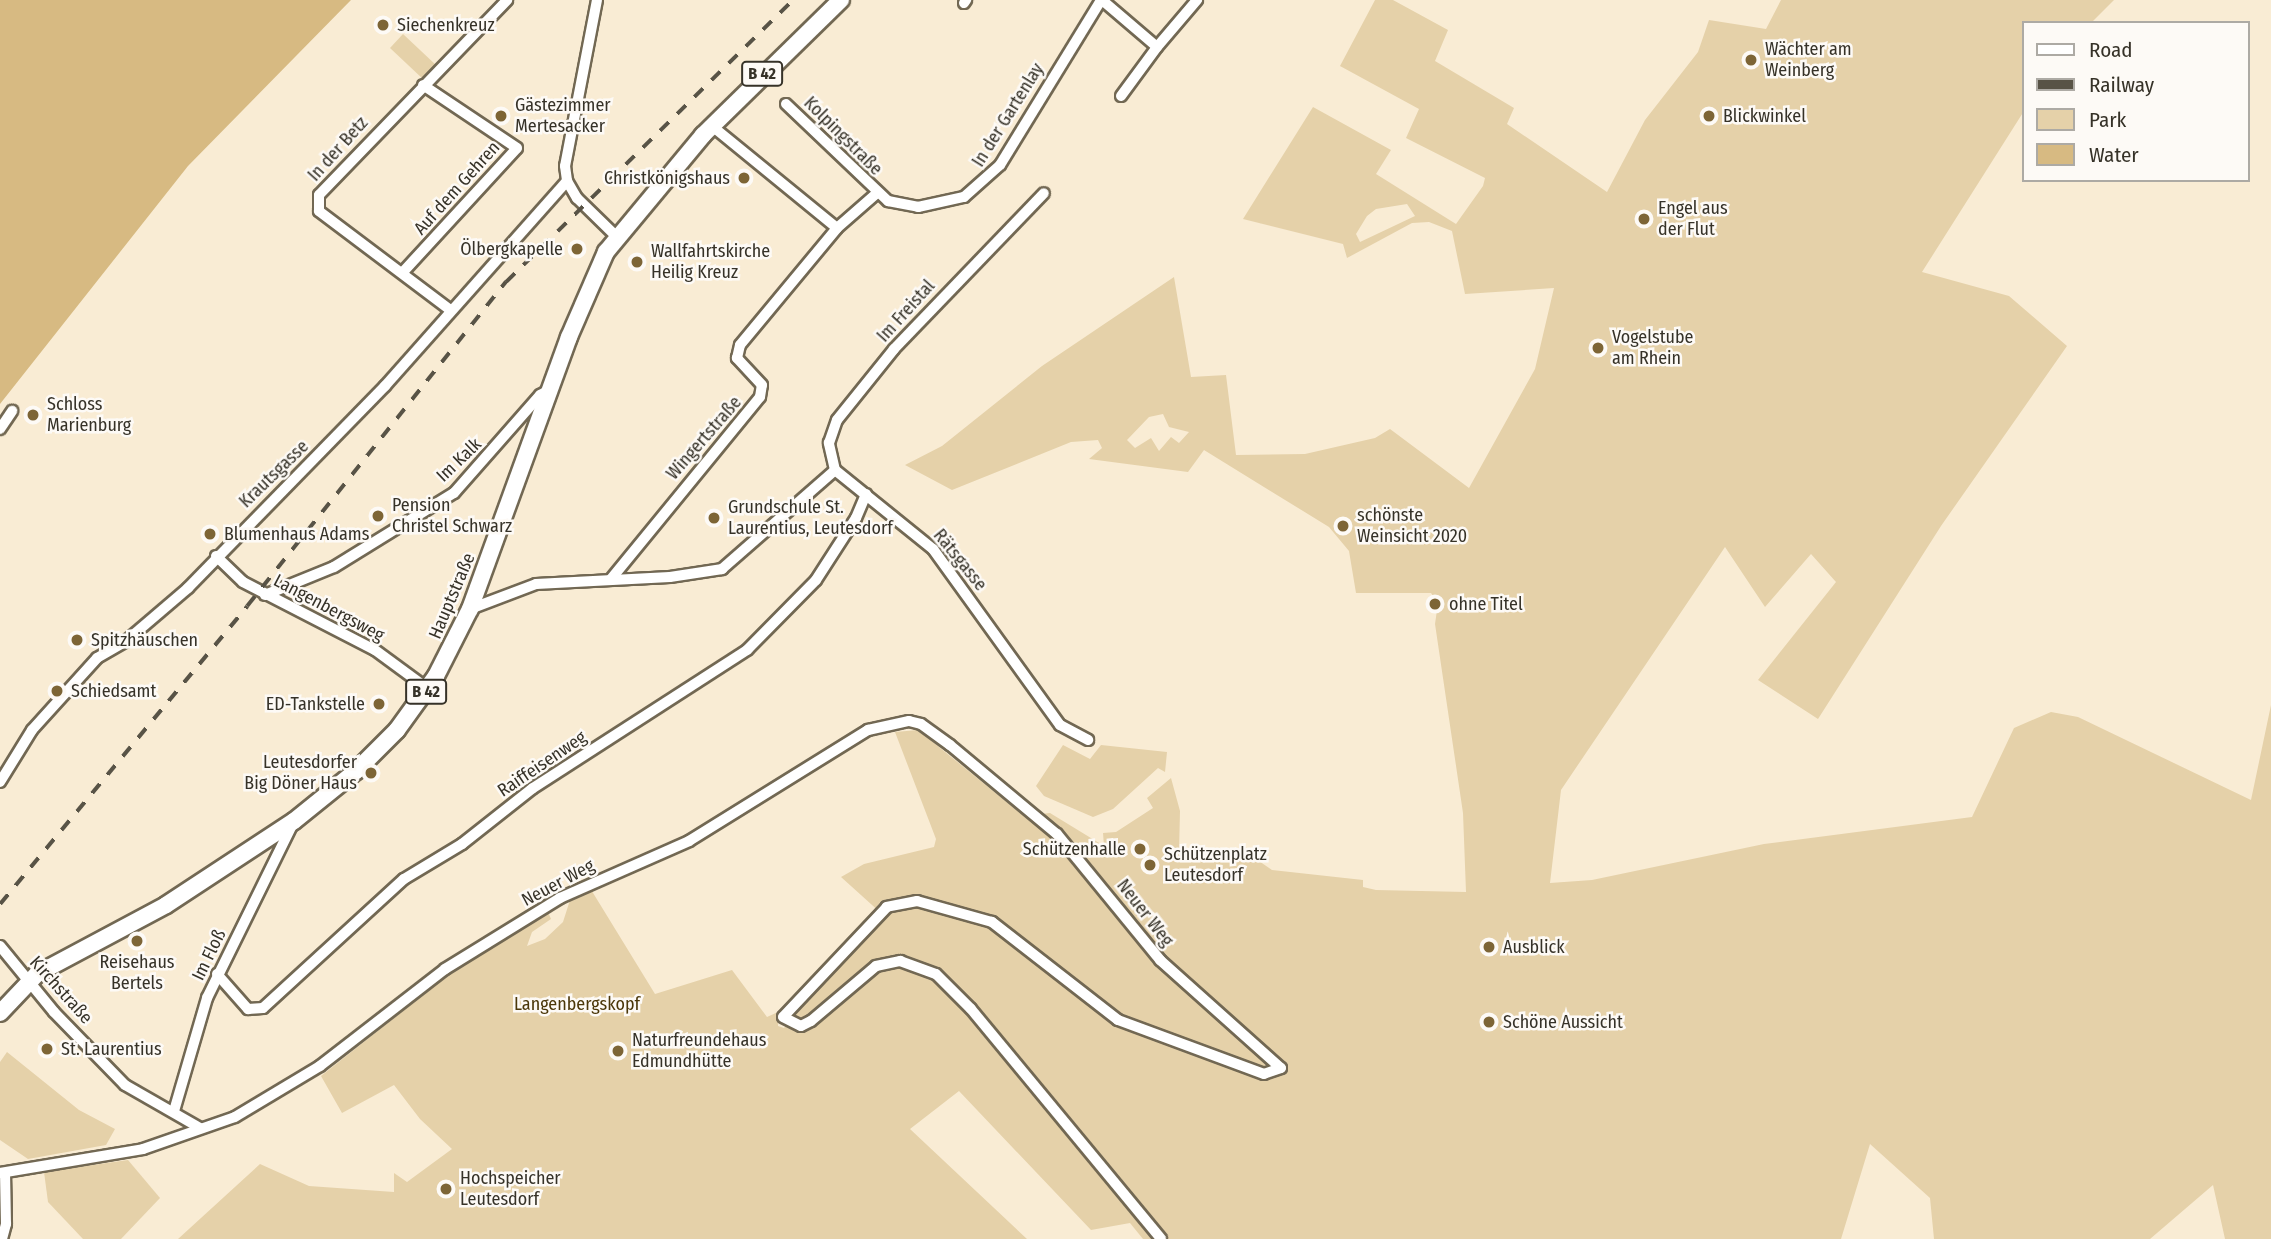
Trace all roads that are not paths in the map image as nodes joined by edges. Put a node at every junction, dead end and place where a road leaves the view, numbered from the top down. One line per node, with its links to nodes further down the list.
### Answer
1 (508, 0): 7 (street, In der Betz)
2 (597, 0): 11 (street)
3 (841, 0): 10 (main road, Hauptstraße / B 42)
4 (1101, 0): 6 (street); 13 (street, In der Gartenlay)
5 (1197, 0): 6 (street)
6 (1157, 47): 8 (street)
7 (423, 85): 16 (street, In der Betz); 16 (street, Auf dem Gehren)
8 (1121, 96)
9 (786, 104): 13 (street, Kolpingstraße)
10 (712, 126): 14 (street); 15 (main road, Hauptstraße / B 42)
11 (567, 181): 15 (street); 17 (street, Krautsgasse)
12 (1044, 193): 21 (street, Im Freistal)
13 (876, 194): 14 (street, Wingertstraße)
14 (837, 228): 24 (street, Wingertstraße)
15 (617, 237): 18 (main road, Hauptstraße / B 42)
16 (403, 272): 17 (street, In der Betz)
17 (449, 309): 23 (street, Krautsgasse)
18 (550, 390): 25 (street, Im Kalk); 26 (main road, Hauptstraße / B 42)
19 (12, 411): 20 (street)
20 (0, 429)
21 (835, 470): 22 (street, Rätsgasse); 24 (street)
22 (866, 495): 28 (street, Rätsgasse); 32 (street, Raiffeisenweg)
23 (216, 556): 25 (street, Langenbergsweg); 29 (street, Krautsgasse)
24 (611, 579): 26 (street)
25 (265, 595): 27 (street, Langenbergsweg)
26 (470, 609): 27 (main road, Hauptstraße / B 42)
27 (428, 689): 30 (main road, Hauptstraße / B 42)
28 (1087, 740)
29 (0, 782)
30 (294, 821): 32 (street, Im Floß); 33 (main road, Hauptstraße / B 42)
31 (0, 946): 33 (street, Kirchstraße)
32 (217, 974): 35 (street, Im Floß)
33 (28, 980): 34 (main road, Hauptstraße / B 42); 35 (street, Kirchstraße)
34 (0, 1013)
35 (174, 1111): 36 (street, Kirchstraße)
36 (200, 1128): 37 (street, Neuer Weg); 39 (street, Neuer Weg)
37 (3, 1173): 38 (street)
38 (2, 1239)
39 (1161, 1239)

